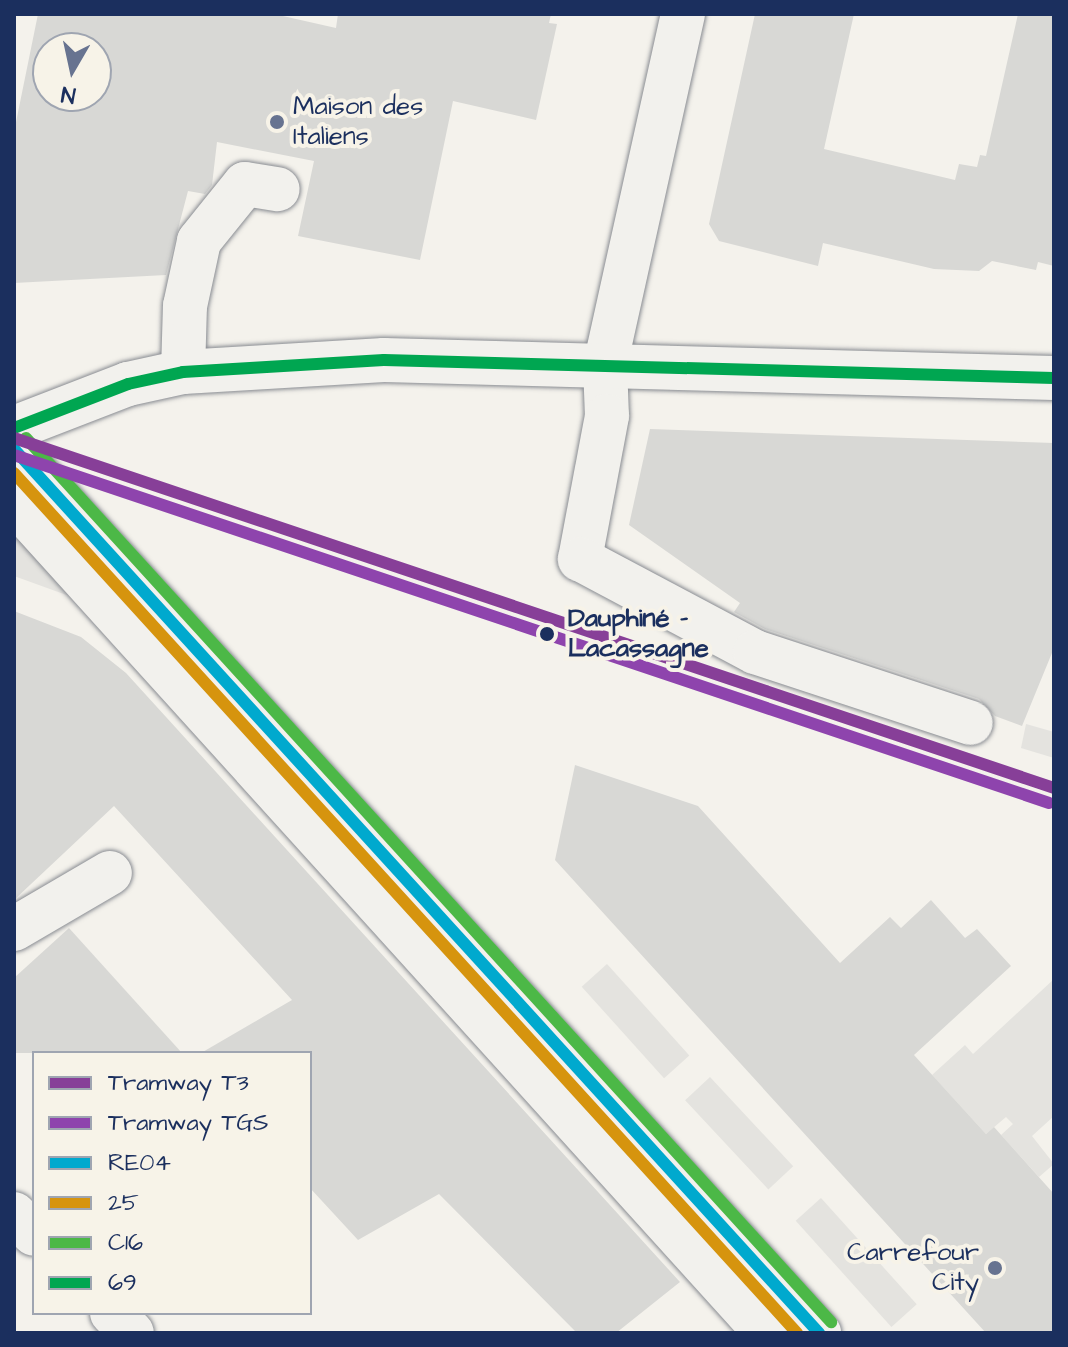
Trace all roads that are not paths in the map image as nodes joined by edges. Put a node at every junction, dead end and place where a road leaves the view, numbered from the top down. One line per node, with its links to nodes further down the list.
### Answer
1 (683, 14): 3 (street)
2 (278, 189): 4 (street)
3 (605, 365): 4 (street); 5 (street); 9 (street)
4 (183, 372): 6 (street)
5 (1054, 378)
6 (14, 428)
7 (14, 449): 17 (street)
8 (14, 502): 16 (street)
9 (971, 723)
10 (110, 873): 11 (street)
11 (14, 929)
12 (14, 1214): 13 (street)
13 (32, 1232)
14 (114, 1315): 15 (street)
15 (132, 1333)
16 (766, 1333)
17 (819, 1333)

